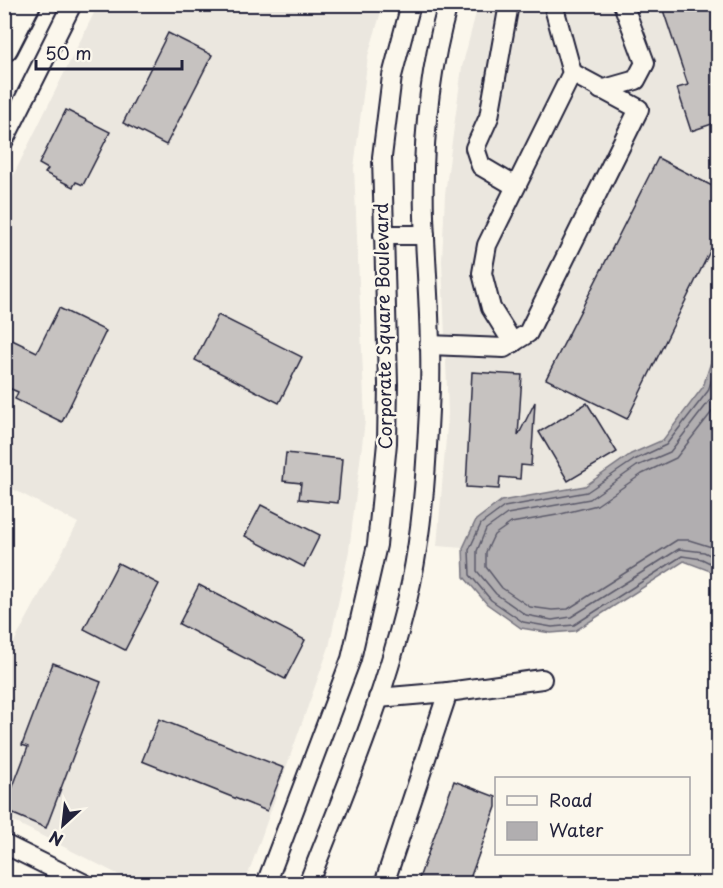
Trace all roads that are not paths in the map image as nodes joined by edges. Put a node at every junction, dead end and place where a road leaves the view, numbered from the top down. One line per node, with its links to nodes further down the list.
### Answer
1 (26, 4): 8 (highway)
2 (72, 4): 11 (street)
3 (411, 4): 13 (street, Corporate Square Boulevard)
4 (448, 4): 14 (street)
5 (509, 4): 12 (street)
6 (553, 4): 9 (street)
7 (623, 4): 10 (street)
8 (4, 47)
9 (572, 73): 10 (street); 12 (street)
10 (601, 90): 15 (street)
11 (4, 140)
12 (515, 186): 15 (street)
13 (383, 235): 14 (street); 22 (street, Corporate Square Boulevard)
14 (425, 235): 16 (street)
15 (513, 343): 16 (street)
16 (429, 345): 19 (street)
17 (542, 679): 18 (street)
18 (448, 692): 19 (street); 24 (street)
19 (378, 698): 23 (street)
20 (4, 844): 21 (street)
21 (85, 884)
22 (266, 884)
23 (308, 884)
24 (384, 884)

